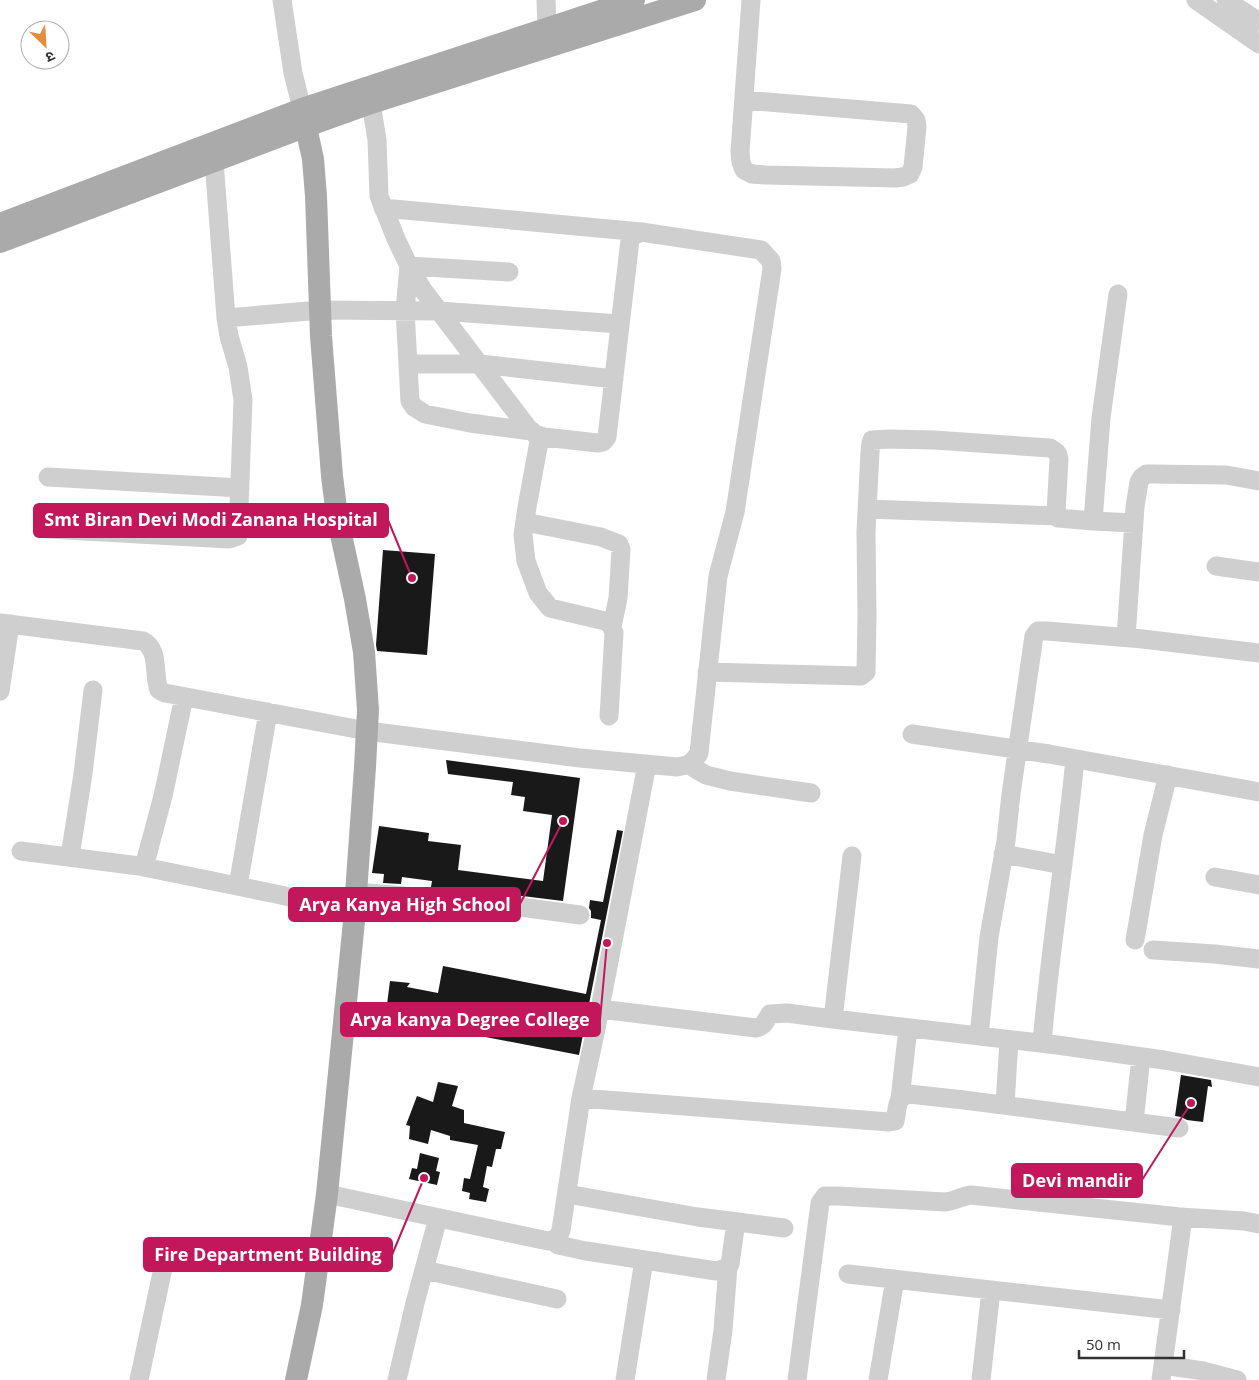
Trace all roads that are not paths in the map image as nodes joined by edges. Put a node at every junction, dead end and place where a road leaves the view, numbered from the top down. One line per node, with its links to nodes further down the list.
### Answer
1 (282, 0): 13 (street)
2 (546, 0): 9 (street)
3 (634, 0): 9 (main road)
4 (695, 0): 9 (main road)
5 (751, 0): 11 (street)
6 (1196, 0): 7 (street)
7 (1223, 5): 8 (street); 10 (street)
8 (1259, 22)
9 (549, 37): 12 (main road); 13 (main road)
10 (1259, 44)
11 (744, 100): 11 (street)
12 (371, 103): 13 (main road); 16 (street)
13 (305, 117): 14 (main road); 15 (main road); 23 (main road)
14 (214, 162): 15 (main road); 26 (street)
15 (72, 206): 17 (main road); 19 (main road)
16 (383, 208): 18 (street); 20 (street)
17 (0, 224)
18 (641, 232): 27 (street); 49 (street)
19 (0, 242)
20 (408, 266): 21 (street); 24 (street); 25 (street)
21 (510, 272)
22 (1118, 294): 39 (street)
23 (320, 310): 24 (street); 26 (street); 37 (main road)
24 (405, 310): 25 (street); 28 (street)
25 (439, 311): 27 (street); 29 (street)
26 (226, 318): 34 (street)
27 (620, 324): 30 (street)
28 (408, 364): 29 (street); 31 (street)
29 (480, 364): 30 (street); 31 (street)
30 (614, 379): 31 (street)
31 (536, 433): 40 (street)
32 (48, 477): 34 (street)
33 (1259, 481): 41 (street)
34 (240, 488): 36 (street)
35 (867, 509): 38 (street); 38 (street); 49 (street)
36 (243, 514): 37 (street); 42 (street)
37 (337, 516): 55 (main road)
38 (1057, 516): 39 (street)
39 (1093, 521): 41 (street)
40 (525, 522): 46 (street); 46 (street)
41 (1134, 523): 47 (street)
42 (48, 528)
43 (1216, 566): 44 (street)
44 (1259, 572)
45 (5, 623): 51 (street); 52 (street)
46 (612, 627): 54 (street)
47 (1126, 637): 48 (street); 57 (street)
48 (1259, 652)
49 (708, 672): 60 (street)
50 (93, 690): 66 (street)
51 (0, 691)
52 (184, 697): 53 (street); 69 (street)
53 (268, 712): 55 (street); 72 (street)
54 (609, 716)
55 (367, 731): 59 (street); 73 (main road)
56 (912, 734): 57 (street)
57 (1018, 750): 58 (street); 65 (street)
58 (1075, 759): 61 (street); 68 (street)
59 (646, 764): 60 (street); 78 (street)
60 (690, 764): 63 (street)
61 (1168, 775): 62 (street); 75 (street)
62 (1259, 792)
63 (811, 793)
64 (20, 851): 66 (street)
65 (1003, 854): 68 (street); 81 (street)
66 (70, 856): 69 (street)
67 (852, 856): 79 (street)
68 (1063, 865): 83 (street)
69 (144, 867): 72 (street)
70 (1215, 877): 71 (street)
71 (1259, 885)
72 (238, 886): 73 (street)
73 (355, 902): 74 (street); 91 (main road)
74 (580, 915)
75 (1135, 940)
76 (1153, 950): 77 (street)
77 (1259, 959)
78 (600, 1009): 79 (street); 86 (street)
79 (833, 1020): 80 (street)
80 (908, 1028): 81 (street); 87 (street)
81 (979, 1036): 82 (street)
82 (1009, 1040): 83 (street); 88 (street)
83 (1042, 1043): 84 (street)
84 (1141, 1057): 85 (street); 89 (street)
85 (1259, 1077)
86 (581, 1098): 87 (street); 92 (street)
87 (900, 1099): 88 (street)
88 (1005, 1105): 89 (street)
89 (1134, 1122): 90 (street)
90 (1179, 1128)
91 (327, 1194): 94 (street); 110 (main road)
92 (567, 1194): 95 (street); 98 (street)
93 (1183, 1217): 96 (street); 107 (street); 114 (street)
94 (438, 1218): 98 (street); 102 (street)
95 (736, 1222): 97 (street); 100 (street)
96 (1259, 1224)
97 (784, 1228)
98 (552, 1240): 99 (street)
99 (644, 1260): 100 (street); 112 (street)
100 (728, 1267): 113 (street)
101 (163, 1268): 109 (street)
102 (424, 1270): 106 (street); 111 (street)
103 (848, 1274): 104 (street)
104 (895, 1279): 105 (street); 115 (street)
105 (992, 1290): 107 (street); 116 (street)
106 (557, 1299)
107 (1171, 1310): 108 (street)
108 (1162, 1372): 117 (street)
109 (139, 1380)
110 (298, 1380)
111 (397, 1380)
112 (625, 1380)
113 (716, 1380)
114 (797, 1380)
115 (878, 1380)
116 (981, 1380)
117 (1237, 1380)

